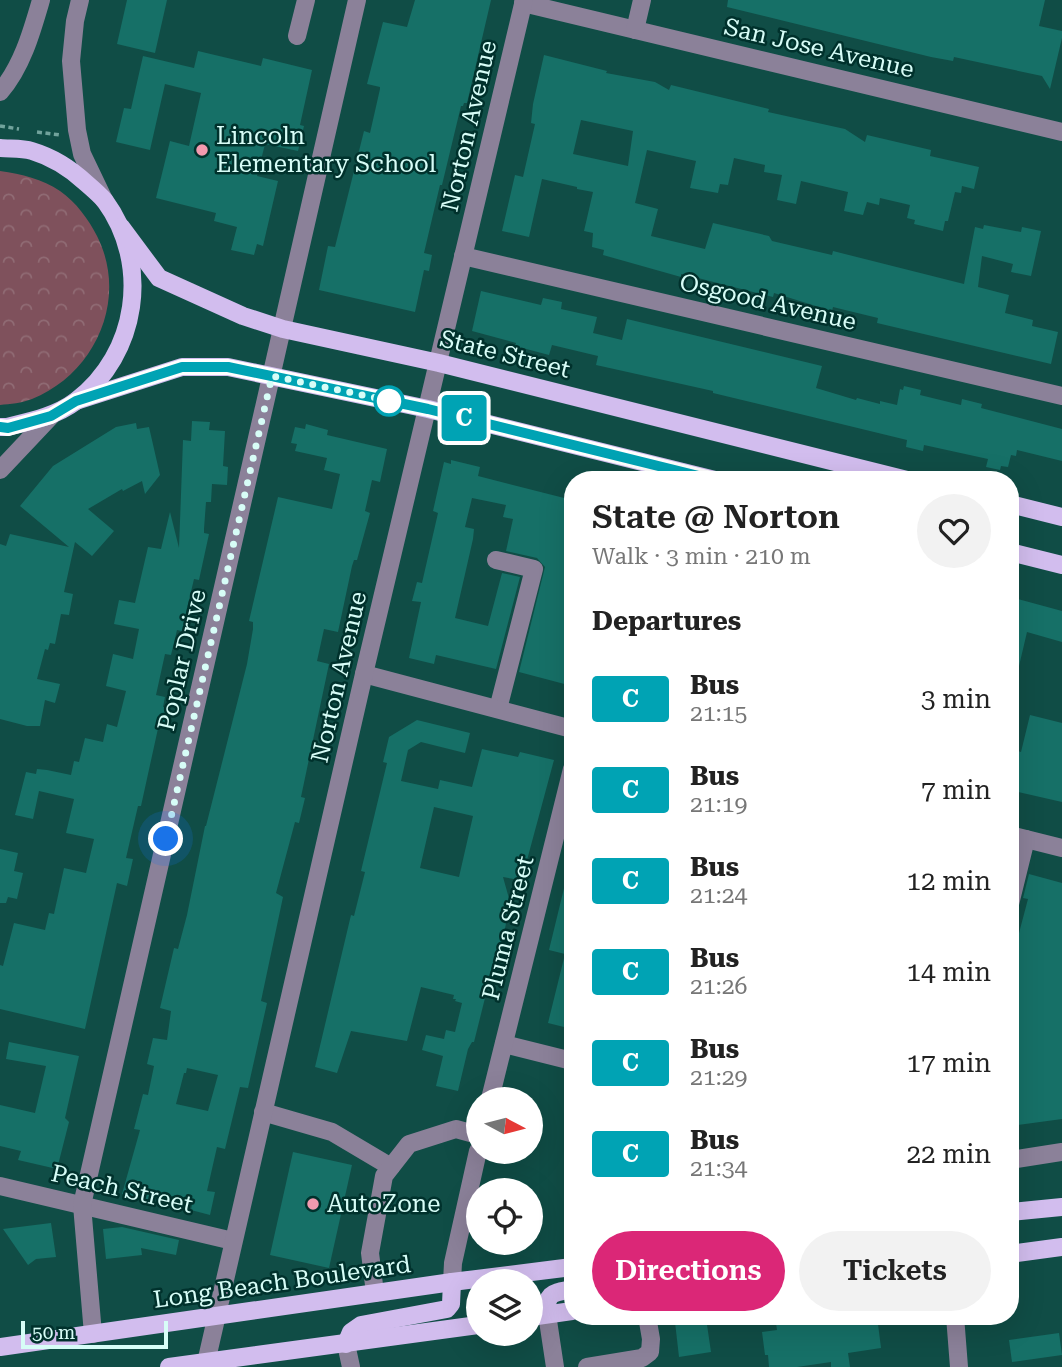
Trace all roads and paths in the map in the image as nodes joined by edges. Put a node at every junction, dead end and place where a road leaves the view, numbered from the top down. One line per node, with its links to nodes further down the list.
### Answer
1 (41, 0): 9 (street)
2 (80, 0): 12 (street)
3 (306, 0): 8 (street)
4 (357, 0): 15 (street, Poplar Drive)
5 (642, 0): 7 (street)
6 (524, 1): 7 (street, San Jose Avenue); 14 (street, Norton Avenue)
7 (635, 30): 10 (street, San Jose Avenue)
8 (297, 36)
9 (0, 92)
10 (1062, 132)
11 (0, 148): 12 (main road)
12 (104, 200): 13 (main road)
13 (121, 228): 15 (main road, State Street); 19 (main road)
14 (463, 256): 16 (street, Norton Avenue); 18 (street, Osgood Avenue)
15 (284, 329): 16 (main road, State Street); 17 (street, Poplar Drive)
16 (439, 363): 20 (street, Norton Avenue); 25 (main road, State Street)
17 (272, 376): 19 (main road); 20 (main road); 47 (street, Poplar Drive)
18 (1062, 396)
19 (76, 401): 21 (main road)
20 (428, 409): 24 (main road); 31 (street, Norton Avenue)
21 (51, 416): 22 (main road); 23 (street)
22 (0, 427)
23 (0, 470)
24 (679, 471)
25 (870, 471)
26 (1019, 506): 27 (main road)
27 (1062, 517)
28 (1019, 554): 30 (main road)
29 (496, 560): 32 (street)
30 (1062, 565)
31 (364, 674): 32 (street); 40 (street, Norton Avenue)
32 (498, 709): 33 (street)
33 (564, 727)
34 (564, 801): 37 (street, Pluma Street)
35 (1019, 837): 36 (street)
36 (1062, 848)
37 (504, 1044): 38 (street); 39 (street, Pluma Street)
38 (564, 1059)
39 (494, 1087)
40 (263, 1112): 45 (street); 50 (street, Norton Avenue)
41 (466, 1132): 45 (street)
42 (1062, 1152): 43 (street)
43 (1019, 1159)
44 (475, 1164): 54 (street)
45 (391, 1167): 56 (street)
46 (0, 1186): 47 (street, Peach Street)
47 (82, 1205): 50 (street, Peach Street); 65 (street, Poplar Drive)
48 (1062, 1207): 49 (main road)
49 (1019, 1211)
50 (233, 1241): 60 (street, Norton Avenue)
51 (1062, 1247): 52 (main road)
52 (1019, 1253)
53 (564, 1269): 54 (main road, Long Beach Boulevard)
54 (452, 1282): 56 (main road, Long Beach Boulevard); 66 (main road)
55 (564, 1292): 57 (main road)
56 (375, 1293): 60 (main road, Long Beach Boulevard)
57 (543, 1308)
58 (564, 1312): 59 (main road)
59 (543, 1315)
60 (216, 1318): 65 (main road, Long Beach Boulevard); 68 (street, Norton Avenue)
61 (649, 1325): 72 (street)
62 (956, 1325): 73 (street)
63 (466, 1327): 66 (main road)
64 (543, 1328): 71 (street)
65 (93, 1334): 67 (main road, Long Beach Boulevard)
66 (346, 1344): 68 (main road); 70 (street)
67 (0, 1348)
68 (205, 1365): 69 (main road)
69 (169, 1367)
70 (351, 1367)
71 (555, 1367)
72 (587, 1367)
73 (959, 1367)

